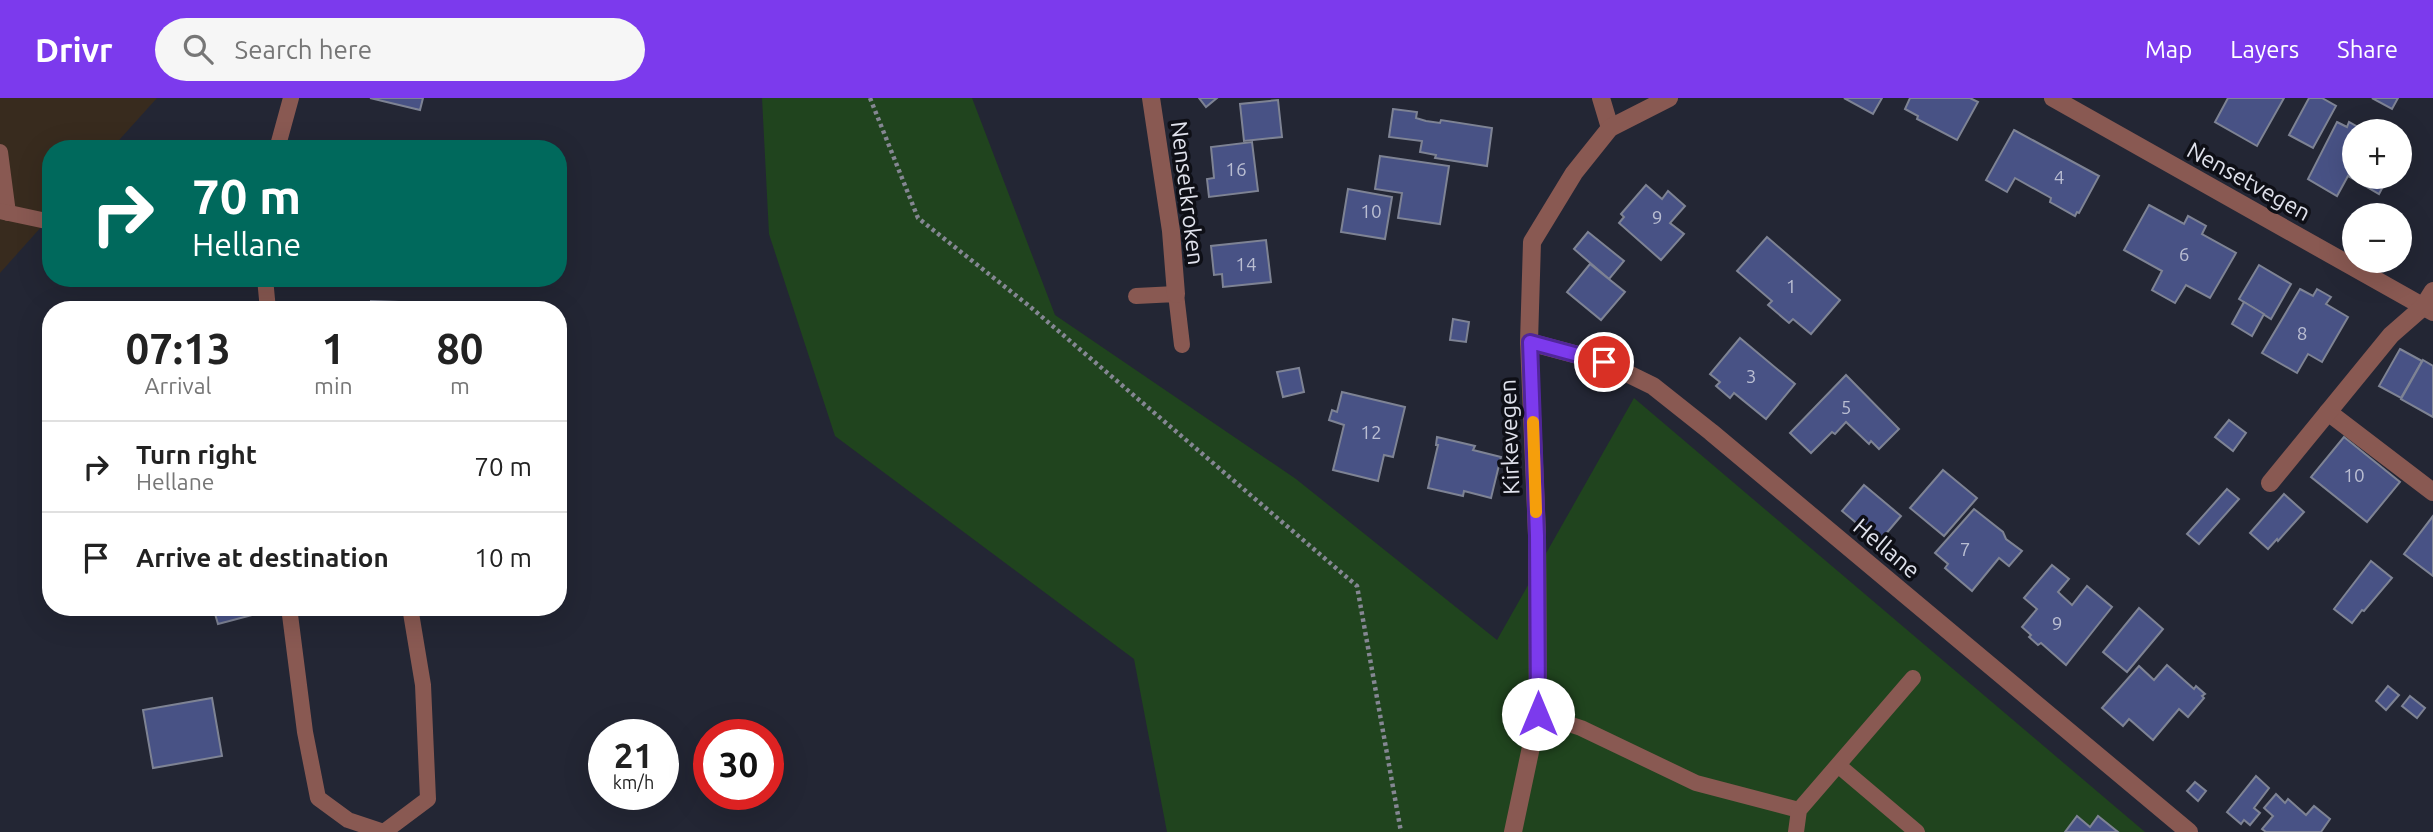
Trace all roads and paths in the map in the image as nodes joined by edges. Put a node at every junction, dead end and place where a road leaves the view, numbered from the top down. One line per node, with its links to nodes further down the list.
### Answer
1 (291, 98): 8 (lane)
2 (870, 98): 27 (path)
3 (1151, 98): 13 (street, Nensetkroken)
4 (1601, 98): 7 (street)
5 (1669, 98): 7 (street, Kirkevegen)
6 (2053, 98): 15 (street, Nensetvegen)
7 (1610, 128): 16 (street, Kirkevegen)
8 (277, 140)
9 (0, 152): 10 (lane)
10 (4, 212): 11 (lane)
11 (42, 220)
12 (2433, 291): 15 (street)
13 (1176, 294): 14 (lane); 17 (lane)
14 (1136, 296)
15 (2428, 309): 18 (street)
16 (1530, 342): 24 (street, Kirkevegen); 31 (street, Hellane)
17 (1182, 345)
18 (2328, 412): 19 (street); 20 (street)
19 (2270, 483)
20 (2433, 492)
21 (290, 616): 22 (lane)
22 (412, 616)
23 (1913, 678): 25 (lane)
24 (1538, 714): 26 (lane); 28 (street, Kirkevegen)
25 (1839, 766): 26 (lane); 30 (lane)
26 (1800, 810): 29 (lane)
27 (1401, 832)
28 (1513, 832)
29 (1797, 832)
30 (1917, 832)
31 (2189, 832)

